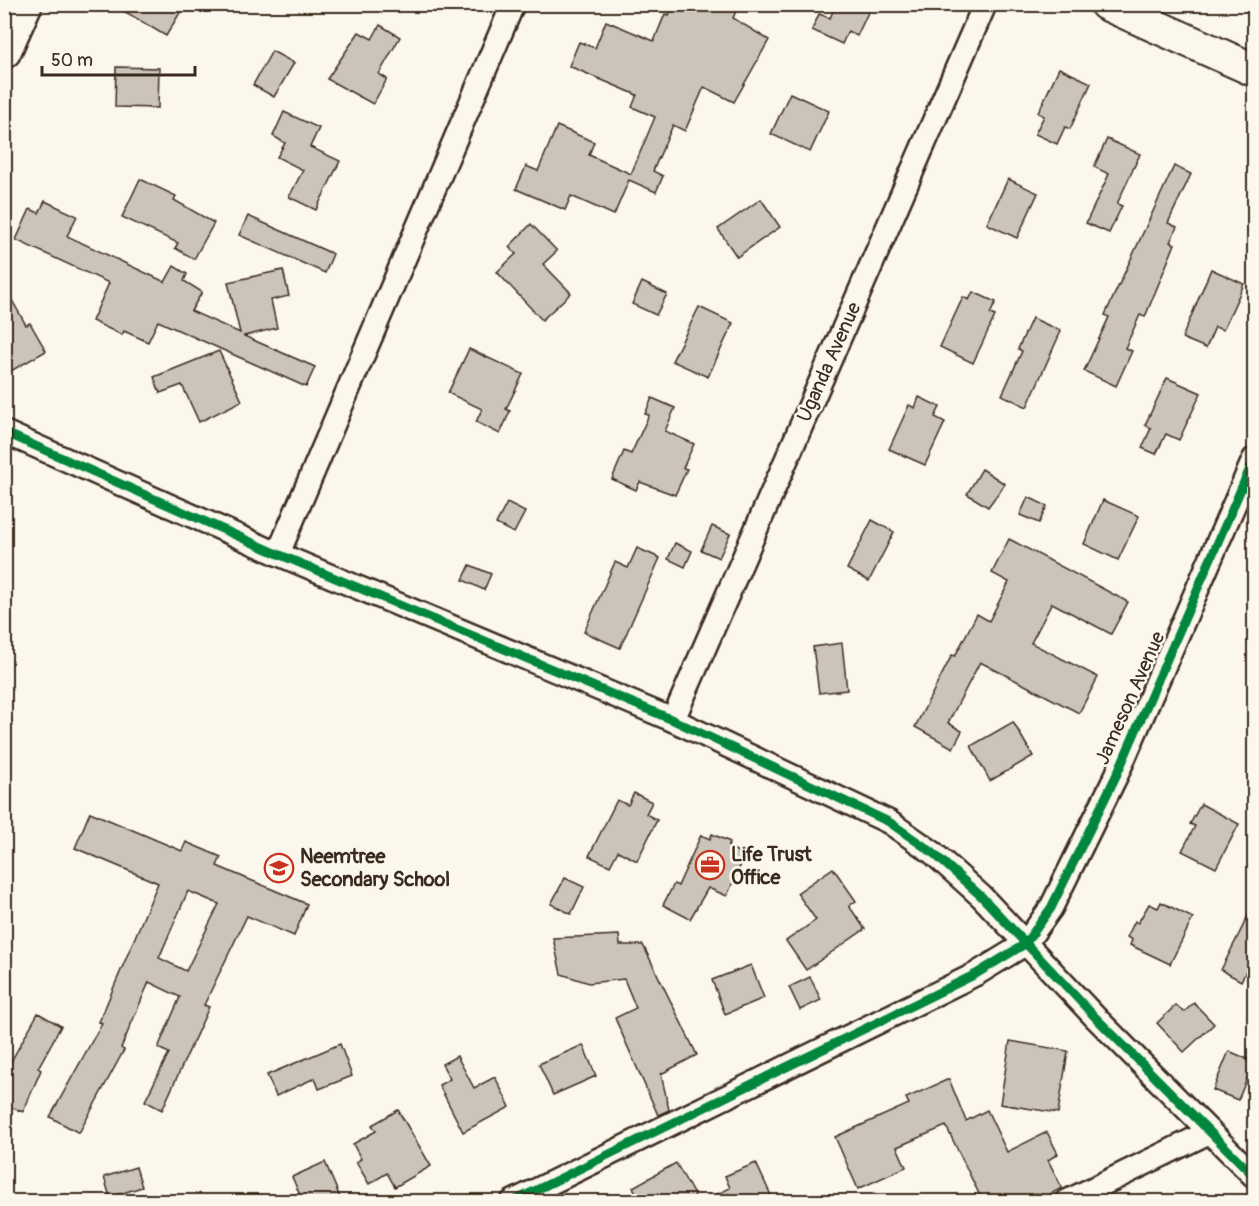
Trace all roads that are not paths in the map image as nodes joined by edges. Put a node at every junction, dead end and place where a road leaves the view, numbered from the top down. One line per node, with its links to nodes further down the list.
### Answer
1 (25, 4): 5 (highway)
2 (513, 4): 9 (street)
3 (985, 4): 10 (street, Uganda Avenue)
4 (1106, 4): 6 (main road)
5 (4, 51)
6 (1254, 70)
7 (4, 432): 9 (street)
8 (1254, 459): 11 (street, Jameson Avenue)
9 (278, 554): 10 (street)
10 (673, 720): 11 (street)
11 (1025, 944): 12 (street); 14 (street)
12 (1209, 1132): 13 (street); 15 (street)
13 (1254, 1176)
14 (512, 1202)
15 (1066, 1202)

